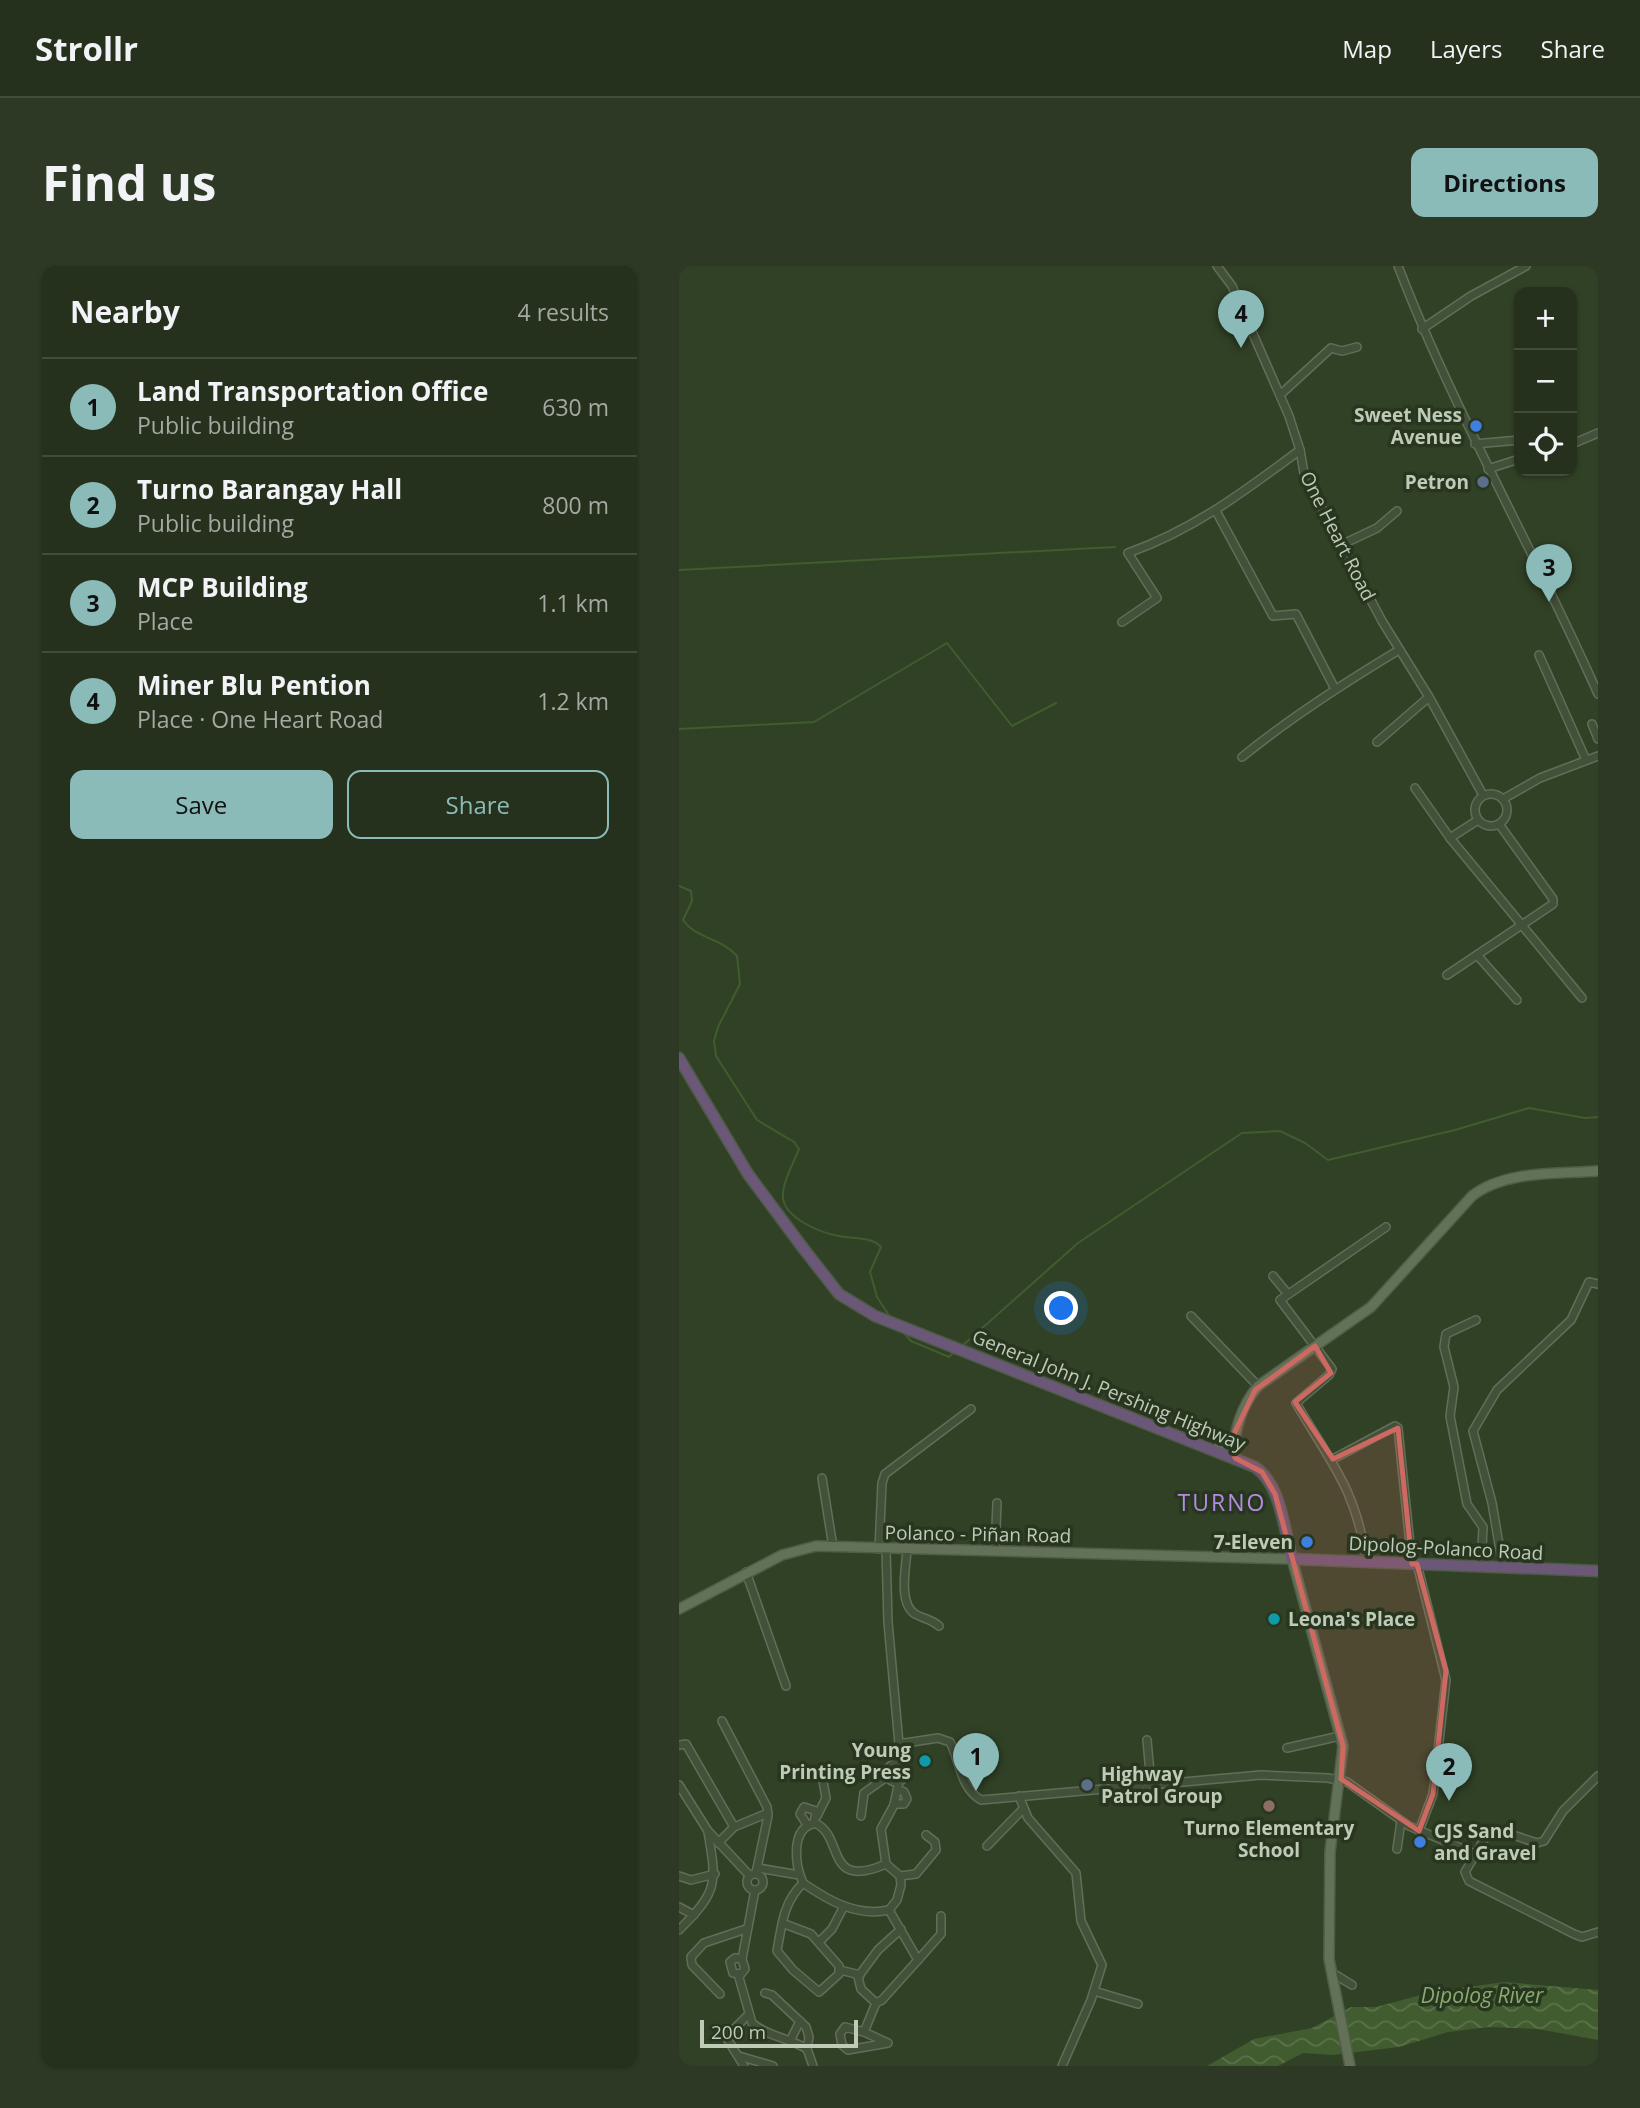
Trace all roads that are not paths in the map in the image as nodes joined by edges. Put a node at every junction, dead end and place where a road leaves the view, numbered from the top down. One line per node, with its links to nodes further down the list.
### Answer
1 (1217, 266): 6 (street, One Heart Road)
2 (1398, 266): 4 (street)
3 (1526, 266): 4 (street)
4 (1422, 329): 10 (street)
5 (1357, 347): 6 (street)
6 (1280, 395): 11 (street, One Heart Road)
7 (1598, 433): 9 (street)
8 (1514, 440): 10 (street)
9 (1577, 442)
10 (1475, 444): 13 (street)
11 (1300, 450): 14 (street); 16 (street, One Heart Road)
12 (1514, 461): 13 (street)
13 (1488, 469): 21 (street)
14 (1216, 511): 17 (street); 20 (street)
15 (1397, 511): 16 (street)
16 (1341, 545): 18 (street, One Heart Road)
17 (1122, 622)
18 (1399, 650): 20 (street); 22 (street, One Heart Road)
19 (1539, 655): 28 (street)
20 (1335, 690): 27 (street)
21 (1598, 694)
22 (1429, 697): 25 (street); 30 (street, One Heart Road)
23 (1592, 724): 24 (street)
24 (1598, 739)
25 (1377, 742)
26 (1598, 756): 28 (street)
27 (1242, 757)
28 (1586, 760): 31 (street)
29 (1415, 788): 34 (street)
30 (1483, 795): 31 (street); 32 (street)
31 (1503, 799): 33 (street)
32 (1478, 820): 33 (street); 34 (street)
33 (1499, 824): 35 (street)
34 (1450, 838): 35 (street)
35 (1524, 924): 36 (street); 38 (street)
36 (1478, 955): 37 (street); 39 (street)
37 (1447, 975)
38 (1583, 998)
39 (1517, 1000)
40 (679, 1058): 52 (highway, General John J. Pershing Highway)
41 (1598, 1171): 48 (main road)
42 (1386, 1227): 45 (street)
43 (1273, 1276): 45 (street)
44 (1598, 1284): 65 (street)
45 (1287, 1293): 48 (street)
46 (1191, 1316): 49 (street)
47 (1476, 1320): 64 (street)
48 (1315, 1346): 49 (main road); 54 (street)
49 (1258, 1386): 51 (main road)
50 (971, 1409): 58 (street)
51 (1233, 1438): 52 (main road); 53 (main road)
52 (1215, 1450): 53 (highway, General John J. Pershing Highway)
53 (1235, 1458): 61 (highway, General John J. Pershing Highway)
54 (1333, 1459): 62 (street); 63 (street)
55 (822, 1478): 57 (street)
56 (997, 1503): 60 (street)
57 (833, 1548): 58 (main road, Polanco - Piñan Road); 66 (main road, Polanco - Piñan Road)
58 (882, 1549): 59 (main road, Polanco - Piñan Road); 74 (street)
59 (907, 1550): 60 (main road, Polanco - Piñan Road); 69 (street)
60 (995, 1551): 61 (main road, Polanco - Piñan Road)
61 (1292, 1559): 62 (highway, Dipolog-Polanco Road); 72 (main road, General John J. Pershing Highway)
62 (1367, 1562): 63 (highway, Dipolog-Polanco Road)
63 (1415, 1564): 64 (highway, Dipolog-Polanco Road); 92 (street)
64 (1481, 1568): 65 (highway, Dipolog-Polanco Road)
65 (1503, 1569): 67 (highway, Dipolog-Polanco Road)
66 (746, 1572): 68 (main road, Polanco - Piñan Road); 70 (street)
67 (1598, 1572)
68 (679, 1609)
69 (939, 1626)
70 (786, 1686)
71 (722, 1721): 87 (street)
72 (1341, 1736): 76 (street); 80 (main road, General John J. Pershing Highway)
73 (1147, 1740): 82 (street)
74 (901, 1743): 77 (street); 85 (street)
75 (679, 1745): 91 (street)
76 (1287, 1748)
77 (899, 1764): 78 (street); 83 (street)
78 (888, 1776): 83 (street); 88 (street)
79 (1598, 1776): 98 (street)
80 (1341, 1779): 82 (street); 89 (street); 120 (main road, General John J. Pershing Highway)
81 (823, 1781): 90 (street)
82 (1151, 1784): 85 (street)
83 (899, 1785): 99 (street)
84 (679, 1786): 93 (street)
85 (1019, 1796): 86 (street)
86 (1022, 1810): 96 (street); 124 (street)
87 (768, 1813): 91 (street); 100 (street)
88 (861, 1816)
89 (1401, 1821): 92 (street); 97 (street)
90 (813, 1822): 99 (street); 104 (street)
91 (734, 1827): 95 (street)
92 (1419, 1830): 98 (street)
93 (708, 1831): 95 (street); 101 (street)
94 (926, 1835): 103 (street)
95 (718, 1843): 100 (street)
96 (987, 1846)
97 (1397, 1849)
98 (1475, 1854): 115 (street)
99 (887, 1864): 103 (street)
100 (755, 1872): 104 (street); 105 (street); 105 (street)
101 (715, 1874): 102 (street); 109 (street)
102 (679, 1876)
103 (900, 1876): 108 (street)
104 (801, 1879): 106 (street); 111 (street)
105 (755, 1890): 112 (street)
106 (844, 1906): 108 (street); 116 (street)
107 (679, 1908): 109 (street)
108 (889, 1910): 113 (street)
109 (694, 1915): 114 (street)
110 (941, 1916): 118 (street)
111 (782, 1923): 116 (street); 119 (street)
112 (746, 1928): 117 (street); 126 (street)
113 (901, 1929): 118 (street); 122 (street)
114 (679, 1930)
115 (1598, 1932)
116 (819, 1942): 119 (street)
117 (742, 1959): 121 (street); 121 (street)
118 (918, 1960): 127 (street)
119 (840, 1970): 122 (street)
120 (1330, 1972): 123 (street); 139 (main road, General John J. Pershing Highway)
121 (738, 1974): 129 (street)
122 (860, 1975): 127 (street)
123 (1352, 1985)
124 (1094, 1991): 128 (street); 138 (street)
125 (765, 1993): 130 (street)
126 (720, 1994)
127 (876, 2003): 131 (street)
128 (1138, 2004)
129 (748, 2015): 132 (street); 134 (street)
130 (800, 2021): 132 (street); 133 (street)
131 (864, 2032): 131 (street)
132 (790, 2039): 133 (street)
133 (807, 2049): 137 (street)
134 (739, 2056): 135 (street); 136 (street)
135 (744, 2066)
136 (773, 2066)
137 (813, 2066)
138 (1062, 2066)
139 (1350, 2066)

